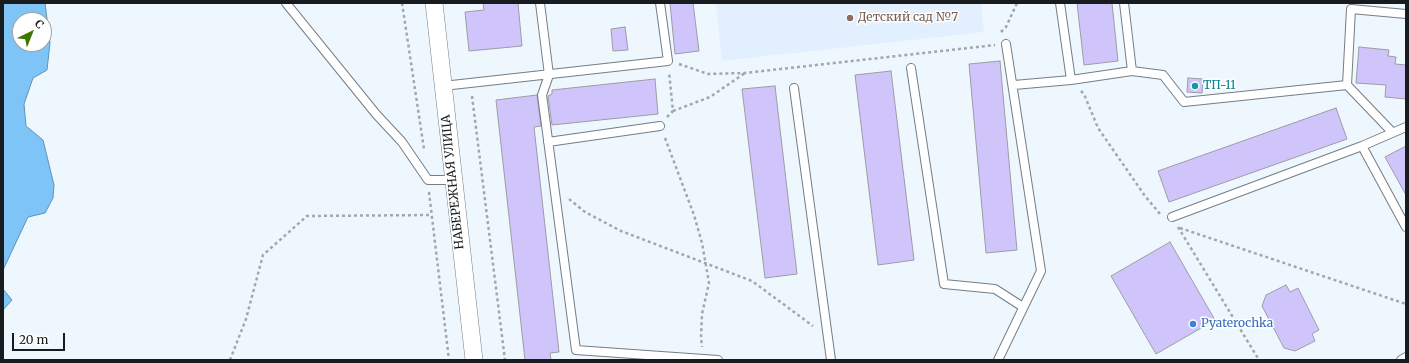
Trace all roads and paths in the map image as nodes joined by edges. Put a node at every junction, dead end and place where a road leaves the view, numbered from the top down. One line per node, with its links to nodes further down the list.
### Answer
1 (286, 3): 30 (lane)
2 (434, 3): 21 (street, НАБЕРЕЖНАЯ УЛИЦА)
3 (540, 3): 17 (lane)
4 (660, 3): 13 (lane)
5 (1017, 3): 9 (path)
6 (1060, 3): 18 (lane)
7 (1124, 3): 15 (lane)
8 (1406, 14): 22 (lane)
9 (998, 36)
10 (994, 41): 12 (path)
11 (1006, 44): 12 (path); 20 (lane)
12 (990, 45): 16 (path)
13 (668, 61): 16 (path); 17 (lane); 24 (path)
14 (911, 68): 38 (lane)
15 (1132, 71): 18 (lane); 22 (lane)
16 (745, 73): 24 (path)
17 (549, 75): 19 (lane); 28 (lane)
18 (1071, 80): 20 (lane)
19 (471, 83): 21 (lane); 43 (path)
20 (1014, 85): 38 (lane)
21 (443, 86): 30 (street, НАБЕРЕЖНАЯ УЛИЦА)
22 (1347, 86): 27 (lane)
23 (794, 88): 39 (lane)
24 (673, 111): 25 (path)
25 (660, 126): 28 (lane); 36 (path)
26 (1406, 127): 27 (lane)
27 (1392, 132): 29 (lane)
28 (548, 142): 31 (lane)
29 (1362, 146): 33 (lane); 34 (lane)
30 (452, 180): 42 (street, НАБЕРЕЖНАЯ УЛИЦА)
31 (554, 188): 36 (path); 44 (lane)
32 (431, 215): 41 (path)
33 (1172, 217)
34 (1406, 226)
35 (1178, 227): 37 (path)
36 (705, 262): 39 (path); 44 (path)
37 (1406, 304)
38 (1023, 307): 47 (lane)
39 (828, 337): 46 (lane)
40 (1406, 356): 48 (lane)
41 (230, 360)
42 (474, 360)
43 (505, 360)
44 (704, 360): 45 (lane)
45 (718, 360)
46 (831, 360)
47 (998, 360)
48 (1401, 360)

